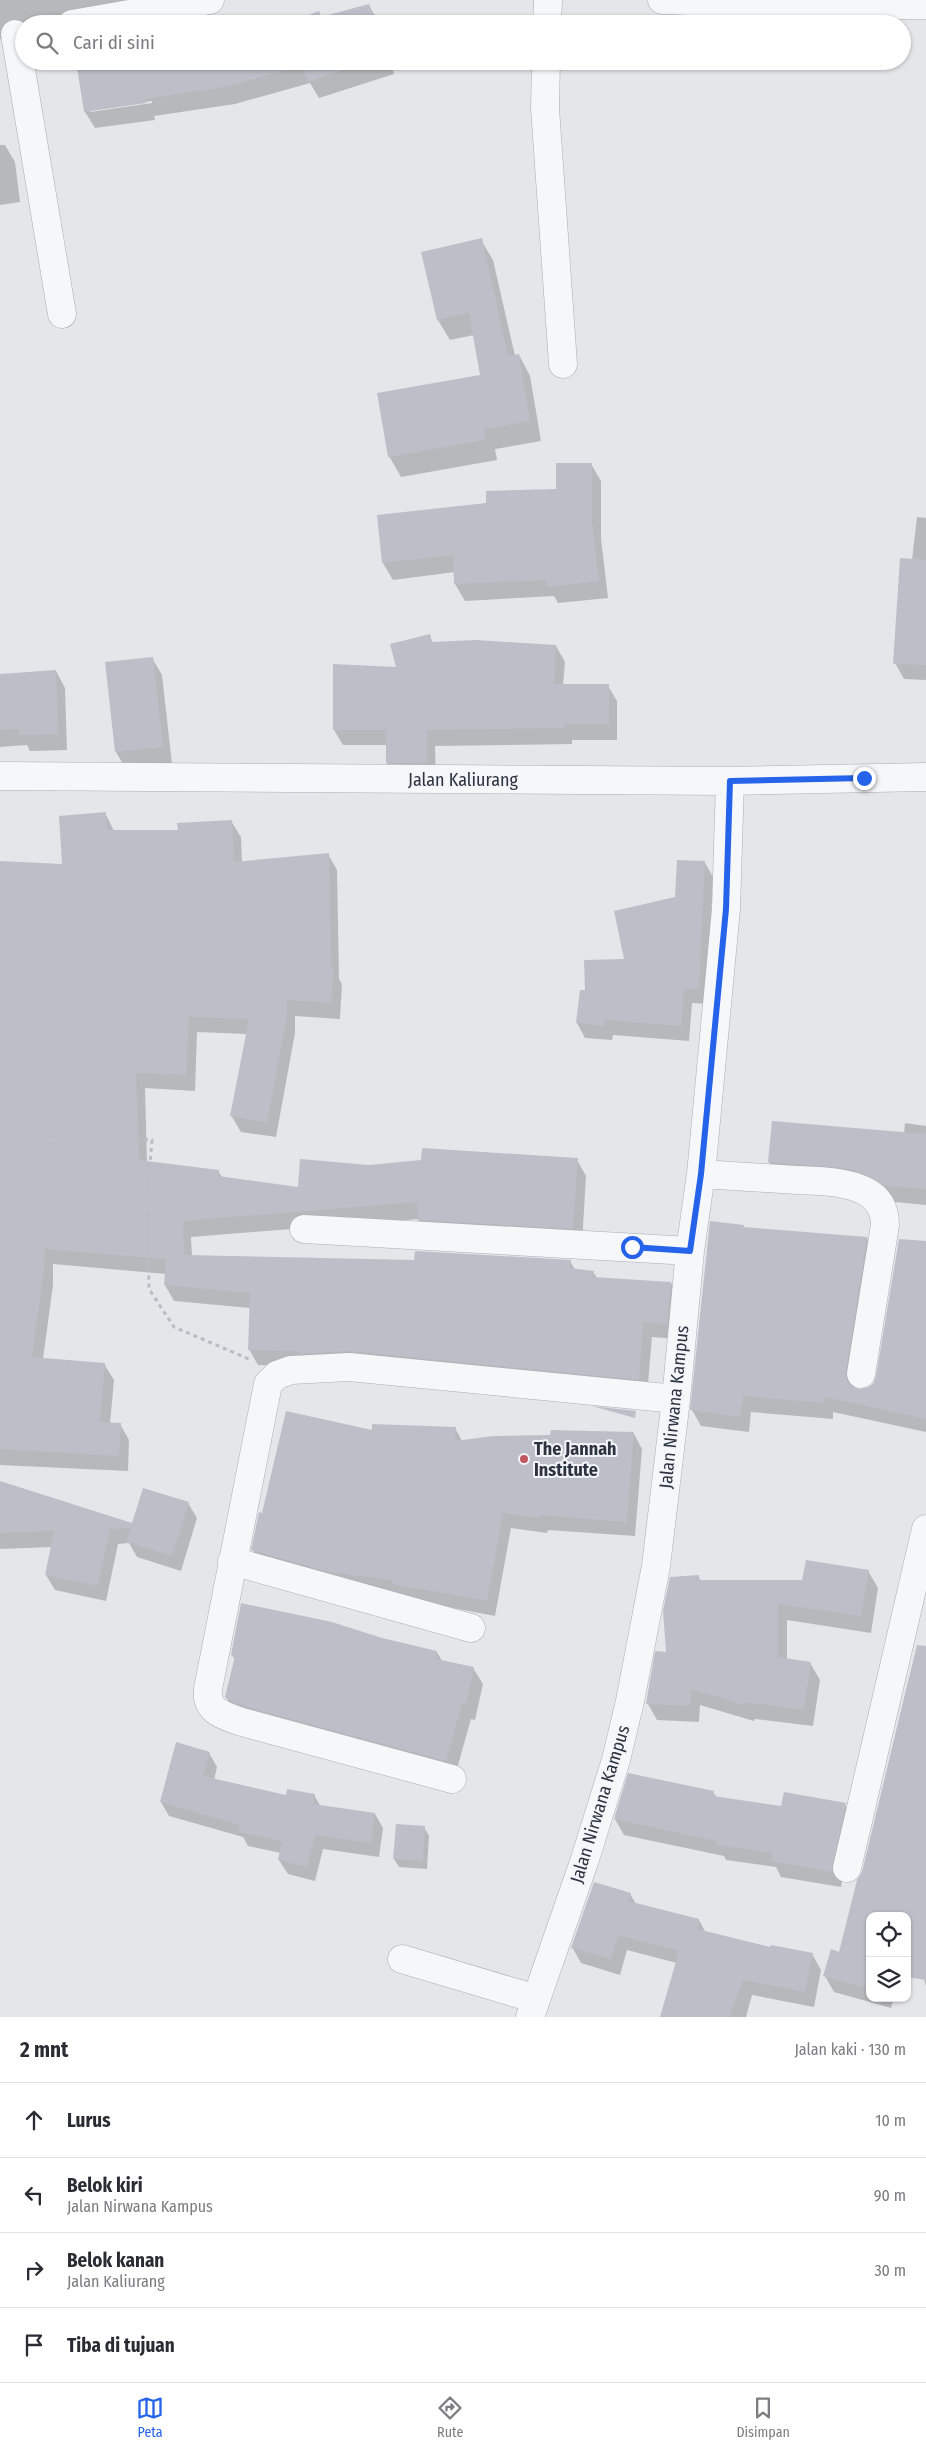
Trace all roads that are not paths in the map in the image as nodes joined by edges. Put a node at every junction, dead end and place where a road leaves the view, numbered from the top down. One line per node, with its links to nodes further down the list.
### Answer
1 (210, 0): 6 (street)
2 (548, 0): 7 (street)
3 (662, 0): 4 (street)
4 (721, 1): 5 (street)
5 (926, 5)
6 (124, 15)
7 (547, 15)
8 (19, 70): 10 (street)
9 (546, 70): 11 (street)
10 (62, 314)
11 (563, 364)
12 (0, 776): 14 (street, Jalan Kaliurang)
13 (926, 777): 14 (street, Jalan Kaliurang)
14 (730, 781): 15 (street, Jalan Nirwana Kampus)
15 (701, 1174): 17 (street, Jalan Nirwana Kampus); 18 (street)
16 (304, 1229): 17 (street)
17 (690, 1251): 19 (street, Jalan Nirwana Kampus)
18 (861, 1374)
19 (676, 1399): 21 (street); 26 (street, Jalan Nirwana Kampus)
20 (926, 1529): 24 (street)
21 (232, 1561): 22 (street); 23 (street)
22 (471, 1628)
23 (452, 1779)
24 (847, 1868)
25 (402, 1959): 26 (street)
26 (533, 2008)

